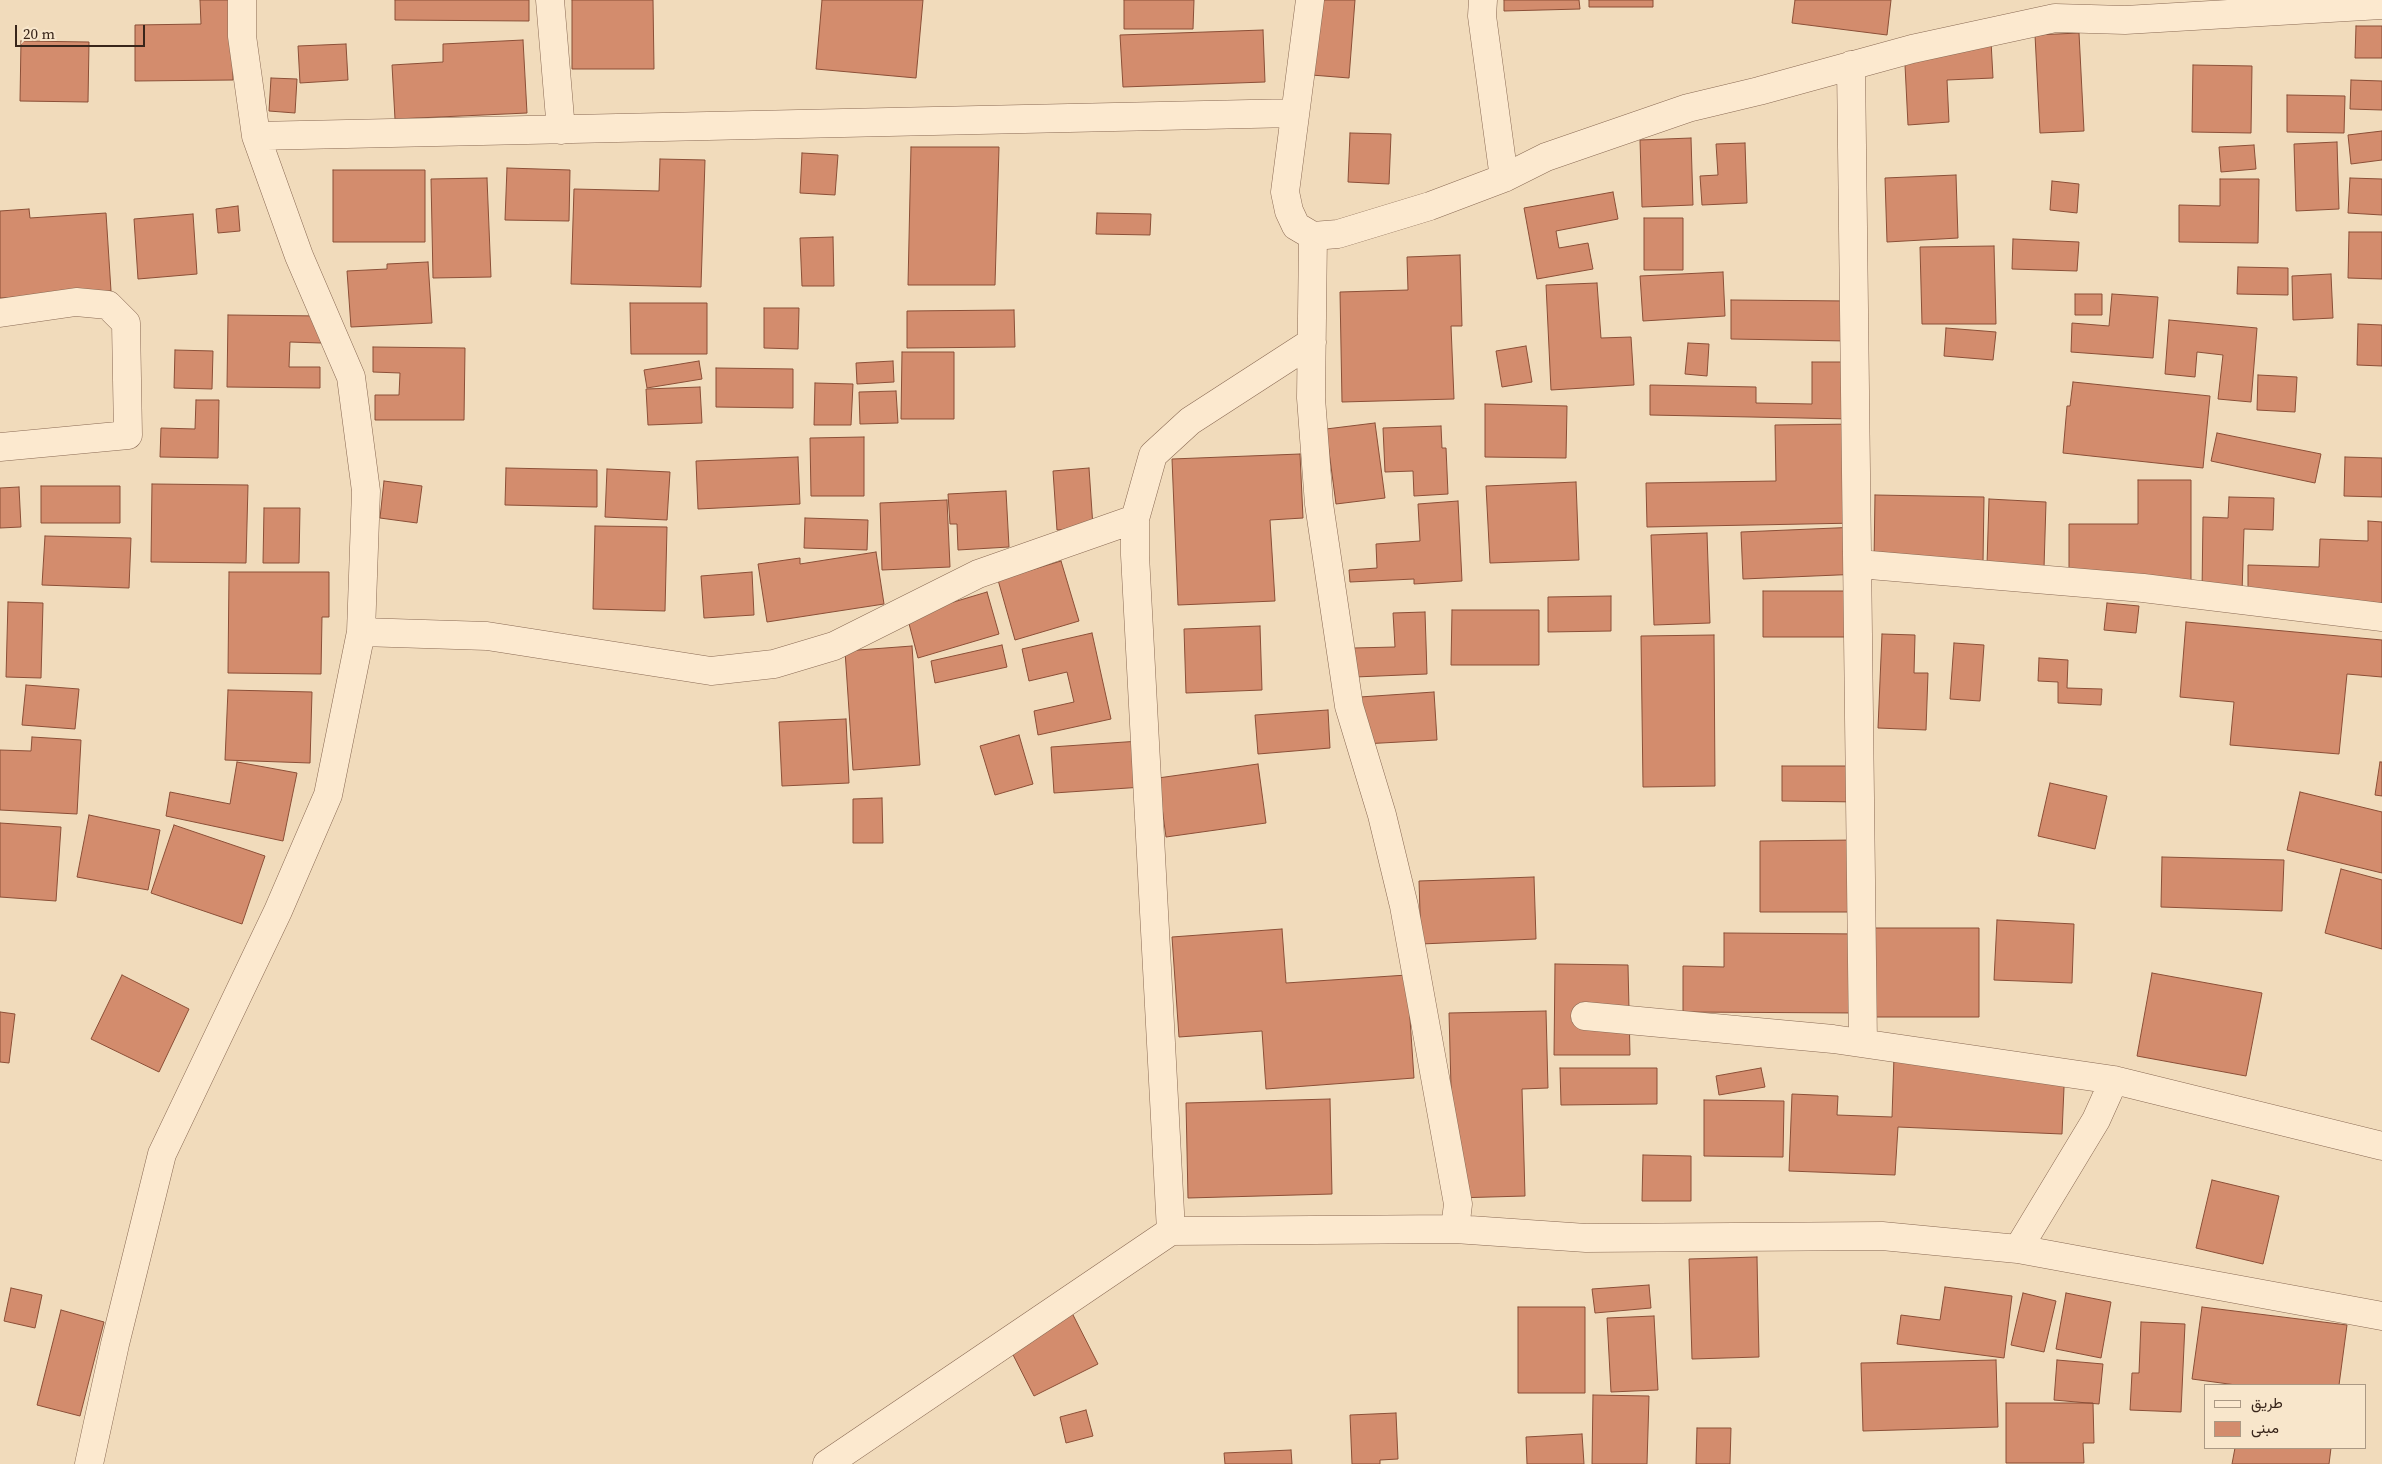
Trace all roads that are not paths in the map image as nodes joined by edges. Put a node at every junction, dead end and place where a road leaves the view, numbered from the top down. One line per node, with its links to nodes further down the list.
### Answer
1 (242, 0): 10 (street)
2 (550, 0): 9 (street)
3 (1310, 0): 8 (street)
4 (1483, 0): 11 (street)
5 (2382, 5): 6 (street)
6 (2048, 9): 7 (street)
7 (1851, 66): 11 (street); 17 (street)
8 (1295, 113): 9 (street); 12 (street)
9 (561, 130): 10 (street)
10 (256, 136): 19 (street)
11 (1504, 178): 12 (street)
12 (1314, 236): 14 (street)
13 (0, 313): 15 (street)
14 (1312, 342): 16 (street); 24 (street)
15 (0, 447)
16 (1135, 519): 19 (street); 25 (street)
17 (1858, 564): 18 (street); 21 (street)
18 (2382, 617)
19 (361, 632): 28 (street)
20 (1585, 1016): 21 (street)
21 (1863, 1043): 22 (street)
22 (2114, 1080): 23 (street); 26 (street)
23 (2382, 1146)
24 (1455, 1229): 25 (street); 26 (street)
25 (1171, 1231): 29 (street)
26 (2018, 1249): 27 (street)
27 (2382, 1316)
28 (89, 1464)
29 (827, 1464)

